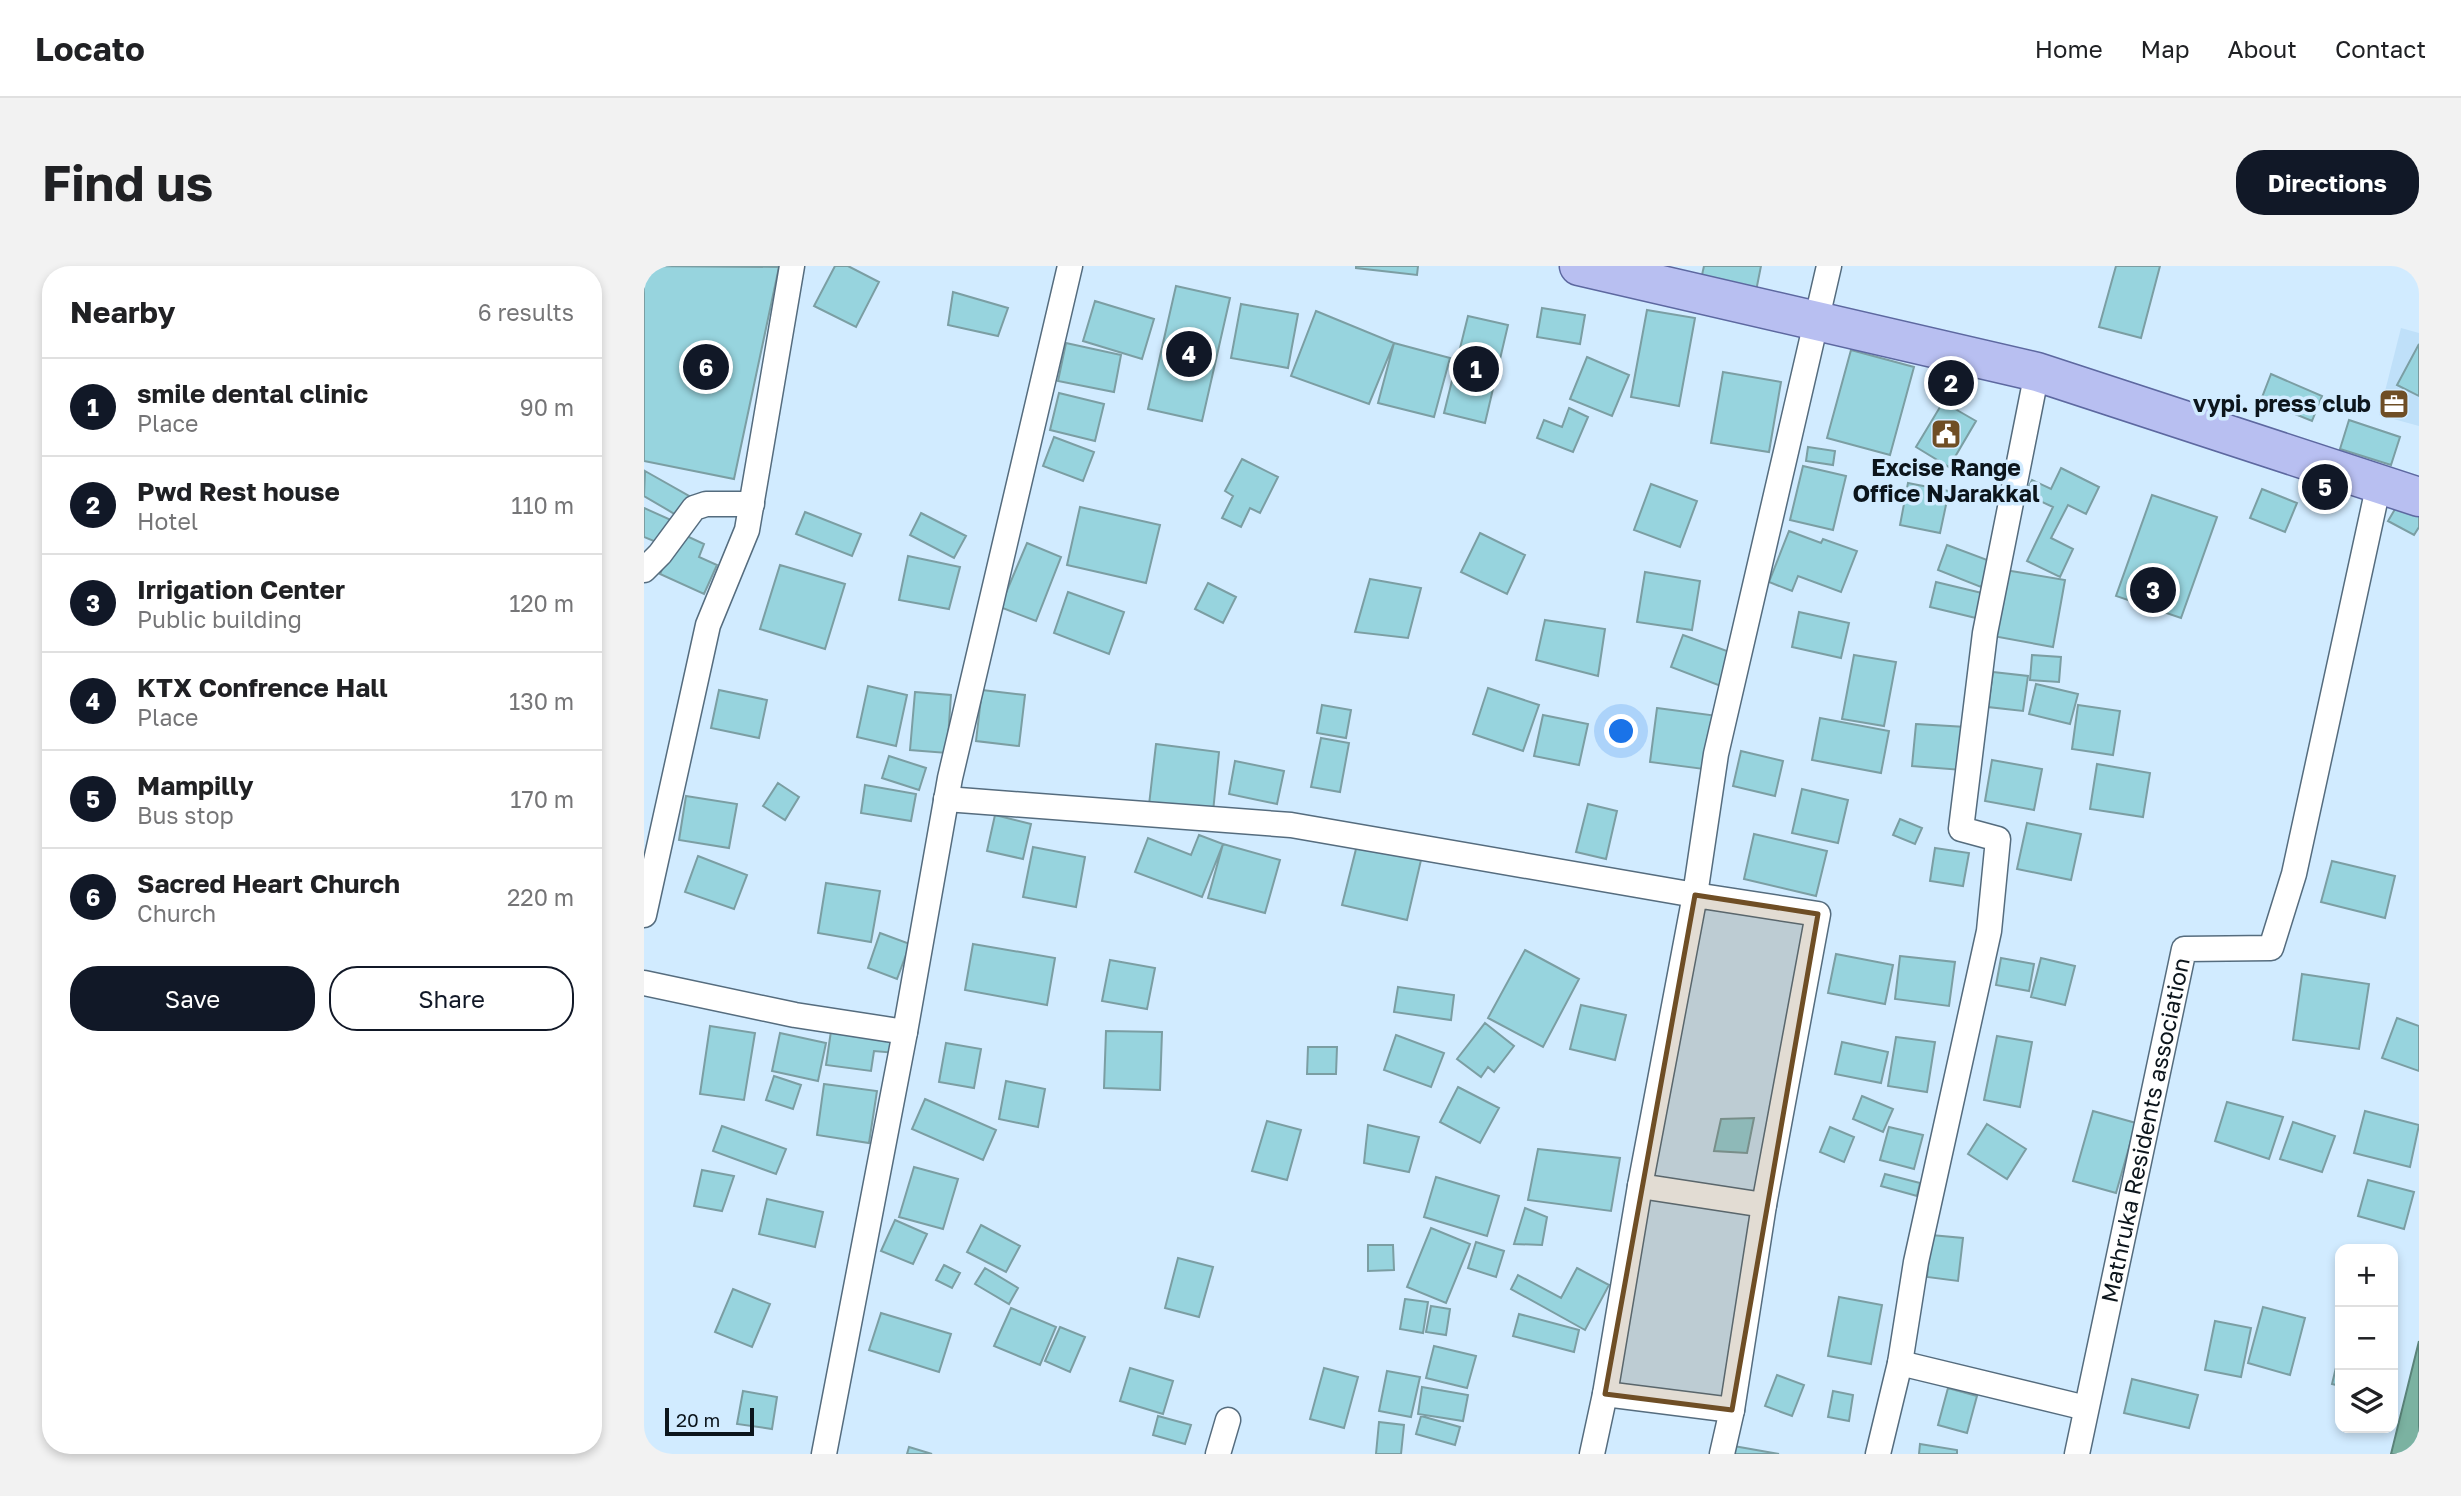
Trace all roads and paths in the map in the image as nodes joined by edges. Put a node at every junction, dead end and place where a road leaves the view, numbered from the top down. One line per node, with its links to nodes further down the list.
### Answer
1 (792, 266): 9 (street)
2 (1070, 266): 11 (street)
3 (1579, 266): 5 (main road)
4 (1829, 266): 5 (street)
5 (1817, 321): 6 (main road); 13 (street)
6 (2037, 372): 7 (main road); 19 (street)
7 (2379, 483): 8 (main road); 21 (street, Mathruka Residents association)
8 (2419, 497)
9 (752, 504): 10 (street); 12 (street)
10 (644, 570)
11 (947, 799): 13 (street); 16 (street)
12 (648, 879): 14 (street)
13 (1695, 895): 17 (street); 18 (street)
14 (644, 915)
15 (644, 983): 16 (street)
16 (905, 1032): 24 (street)
17 (1640, 1186): 18 (street); 20 (street)
18 (1765, 1205): 22 (street)
19 (1900, 1363): 21 (street); 28 (street)
20 (1605, 1394): 22 (street); 26 (street)
21 (2086, 1408): 29 (street, Mathruka Residents association)
22 (1732, 1409): 27 (street)
23 (1228, 1420): 25 (street)
24 (824, 1454)
25 (1218, 1454)
26 (1592, 1454)
27 (1723, 1454)
28 (1878, 1454)
29 (2077, 1454)

